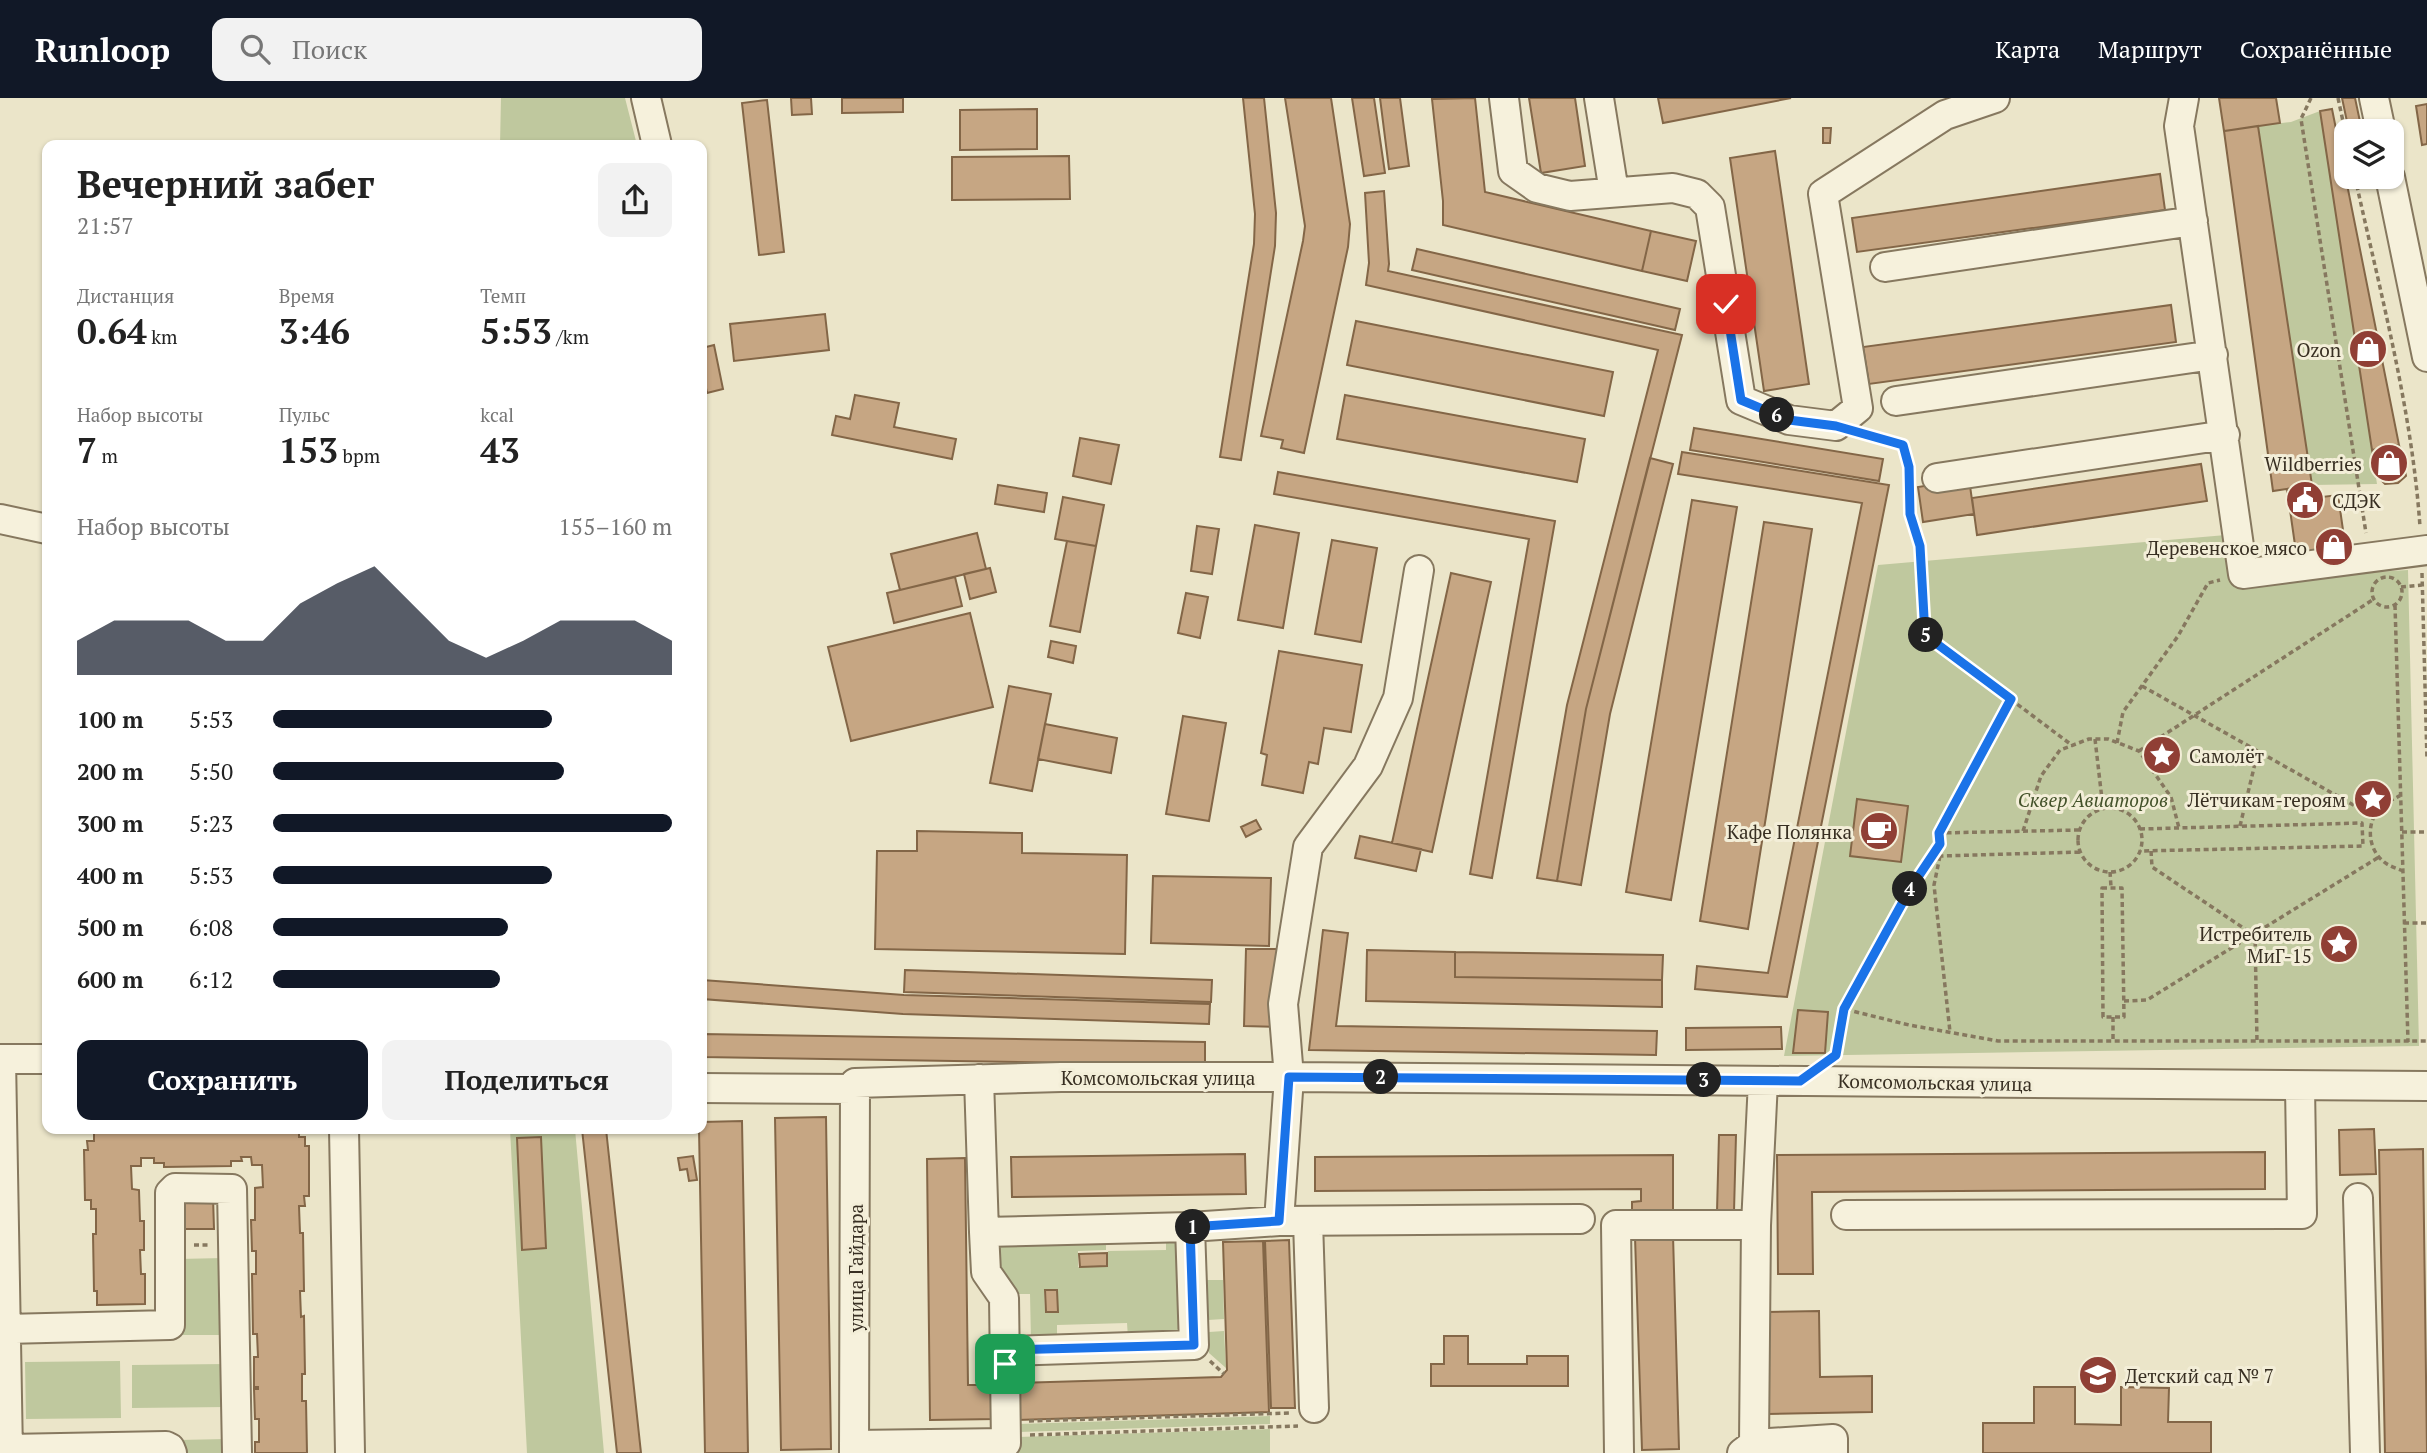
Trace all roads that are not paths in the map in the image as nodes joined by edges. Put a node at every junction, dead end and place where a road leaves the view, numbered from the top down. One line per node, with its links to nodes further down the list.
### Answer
1 (646, 98): 8 (street)
2 (1504, 98): 10 (street)
3 (1599, 98): 10 (street)
4 (1995, 98): 10 (street)
5 (2183, 98): 11 (street)
6 (2374, 98): 7 (street)
7 (2378, 119)
8 (656, 140)
9 (2393, 189): 13 (street)
10 (1614, 192)
11 (2193, 221): 12 (street); 14 (street)
12 (1885, 267)
13 (2423, 323): 15 (street)
14 (2213, 355): 16 (street); 17 (street)
15 (2427, 357)
16 (1896, 401)
17 (2224, 435): 18 (street); 21 (street)
18 (1937, 478)
19 (0, 519): 20 (street)
20 (42, 528)
21 (2424, 550)
22 (1419, 570): 25 (street)
23 (1, 1059): 24 (street); 41 (street)
24 (42, 1059)
25 (1289, 1077): 26 (street, Комсомольская улица); 27 (street, Комсомольская улица); 36 (street)
26 (979, 1079): 28 (street, Комсомольская улица); 40 (street)
27 (1763, 1081): 29 (street, Комсомольская улица); 38 (street)
28 (855, 1086): 31 (street, Комсомольская улица); 44 (street, улица Гайдара)
29 (2300, 1086): 30 (street, Комсомольская улица); 34 (street)
30 (2427, 1086)
31 (707, 1088)
32 (344, 1134): 49 (street)
33 (2358, 1198): 52 (street)
34 (1846, 1215)
35 (1580, 1219): 37 (street)
36 (1279, 1221): 37 (street); 39 (street)
37 (1308, 1221): 43 (street)
38 (1756, 1225): 45 (street); 50 (street)
39 (1190, 1227): 40 (street); 42 (street)
40 (985, 1231): 42 (street)
41 (5, 1329): 46 (street); 48 (street)
42 (1004, 1350): 44 (street)
43 (1305, 1415)
44 (854, 1449)
45 (1750, 1450): 51 (street)
46 (8, 1451): 47 (street)
47 (172, 1453)
48 (237, 1453)
49 (350, 1453)
50 (1619, 1453)
51 (1833, 1453)
52 (2365, 1453)

